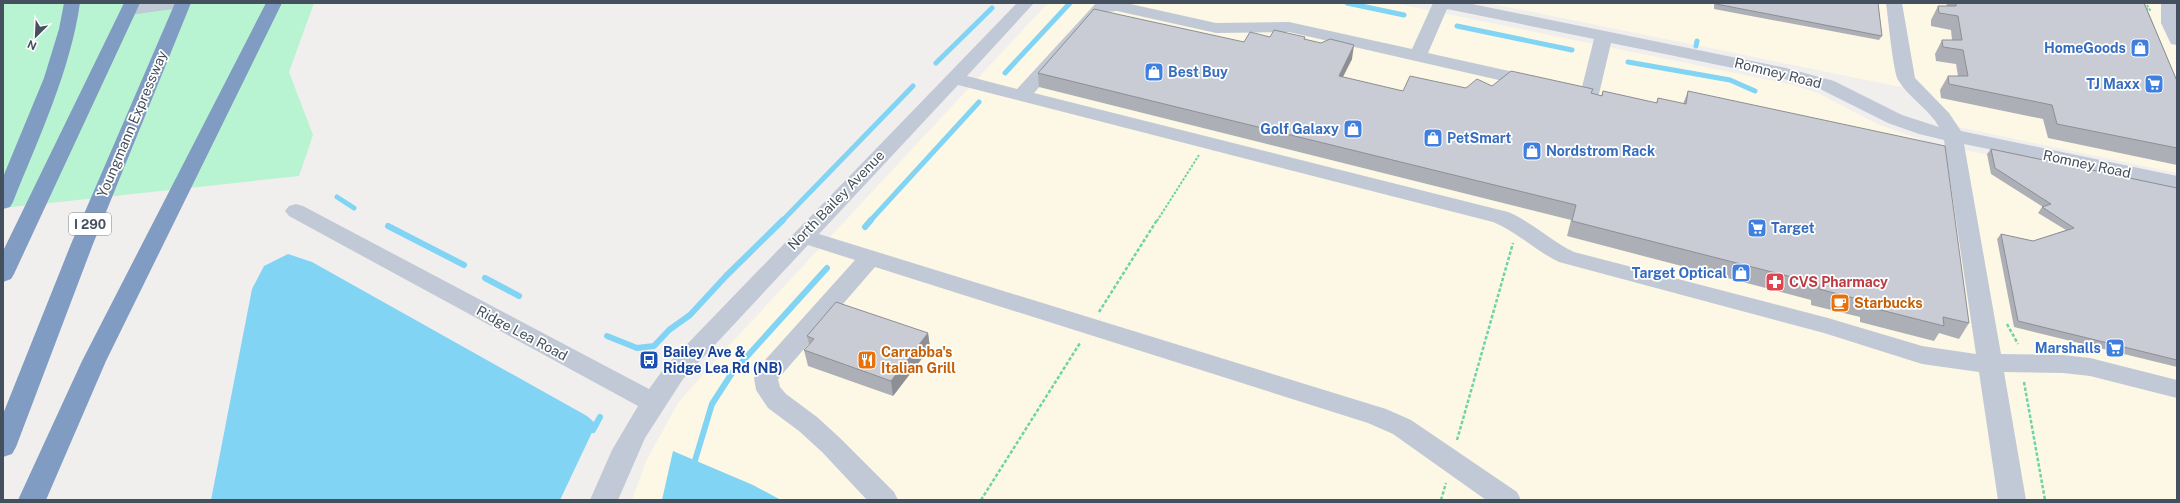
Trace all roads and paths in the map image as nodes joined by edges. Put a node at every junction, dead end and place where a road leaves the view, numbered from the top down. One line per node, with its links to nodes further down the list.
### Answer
1 (72, 3): 19 (highway)
2 (182, 3): 9 (street); 34 (highway, Youngmann Expressway / I 290)
3 (274, 3): 36 (highway)
4 (1026, 3): 14 (street, North Bailey Avenue)
5 (1441, 3): 11 (street, Romney Road); 13 (street)
6 (1894, 3): 16 (street)
7 (2169, 3): 12 (street)
8 (2147, 5): 10 (path)
9 (130, 7): 24 (highway)
10 (2147, 10)
11 (1604, 36): 13 (street); 16 (street, Romney Road)
12 (2177, 40)
13 (1418, 56): 15 (street)
14 (953, 78): 15 (street); 21 (street, North Bailey Avenue)
15 (1022, 95): 29 (street)
16 (1953, 135): 18 (street, Romney Road); 29 (street)
17 (1201, 152): 25 (path)
18 (2177, 182)
19 (3, 202)
20 (296, 211): 32 (street, Ridge Lea Road)
21 (802, 236): 23 (street); 32 (street, North Bailey Avenue)
22 (1514, 237): 33 (path)
23 (871, 257): 38 (street); 41 (street)
24 (3, 274)
25 (1096, 318)
26 (2006, 318): 28 (path)
27 (1082, 340): 39 (path)
28 (2017, 347)
29 (1990, 364): 31 (street); 42 (street)
30 (2022, 375): 43 (path)
31 (2177, 389)
32 (652, 402): 37 (street)
33 (1456, 443)
34 (3, 447)
35 (1447, 479): 40 (path)
36 (32, 500)
37 (604, 500)
38 (884, 500)
39 (981, 500)
40 (1441, 500)
41 (1507, 500)
42 (2012, 500)
43 (2045, 500)

